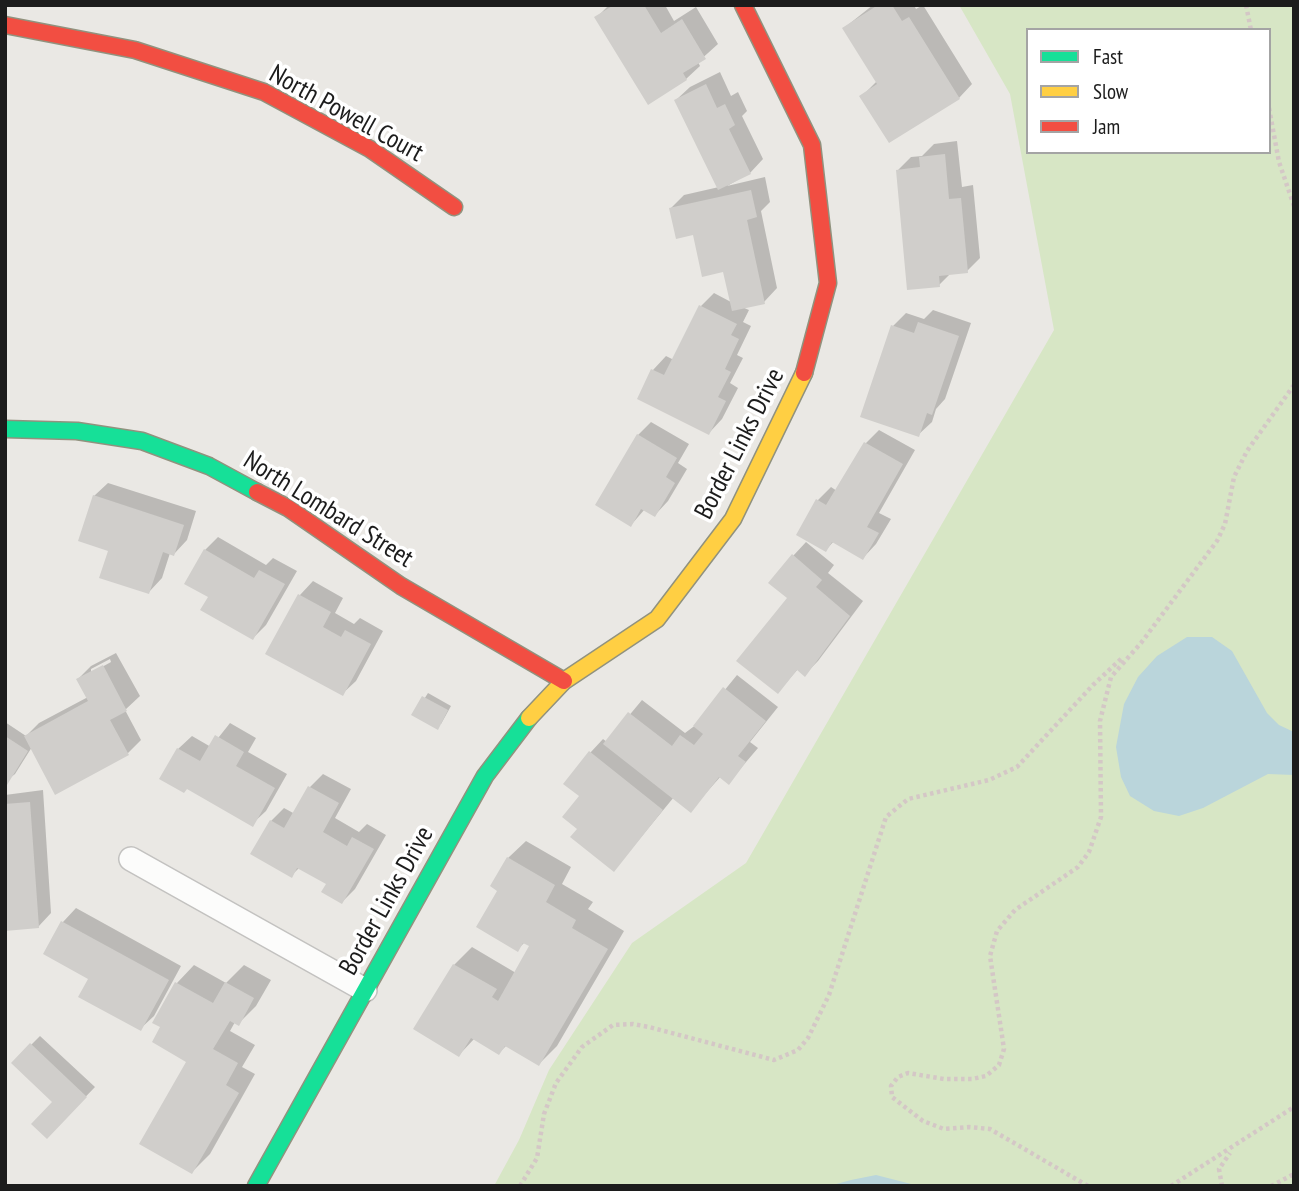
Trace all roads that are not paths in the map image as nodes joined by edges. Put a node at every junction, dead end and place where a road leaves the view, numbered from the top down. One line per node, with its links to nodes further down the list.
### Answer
1 (743, 5): 5 (street, Border Links Drive)
2 (5, 25): 3 (street, North Powell Court)
3 (454, 207)
4 (5, 429): 5 (street, North Lombard Street)
5 (564, 681): 7 (street, Border Links Drive)
6 (131, 859): 7 (street)
7 (365, 990): 8 (street, Border Links Drive)
8 (256, 1186)

